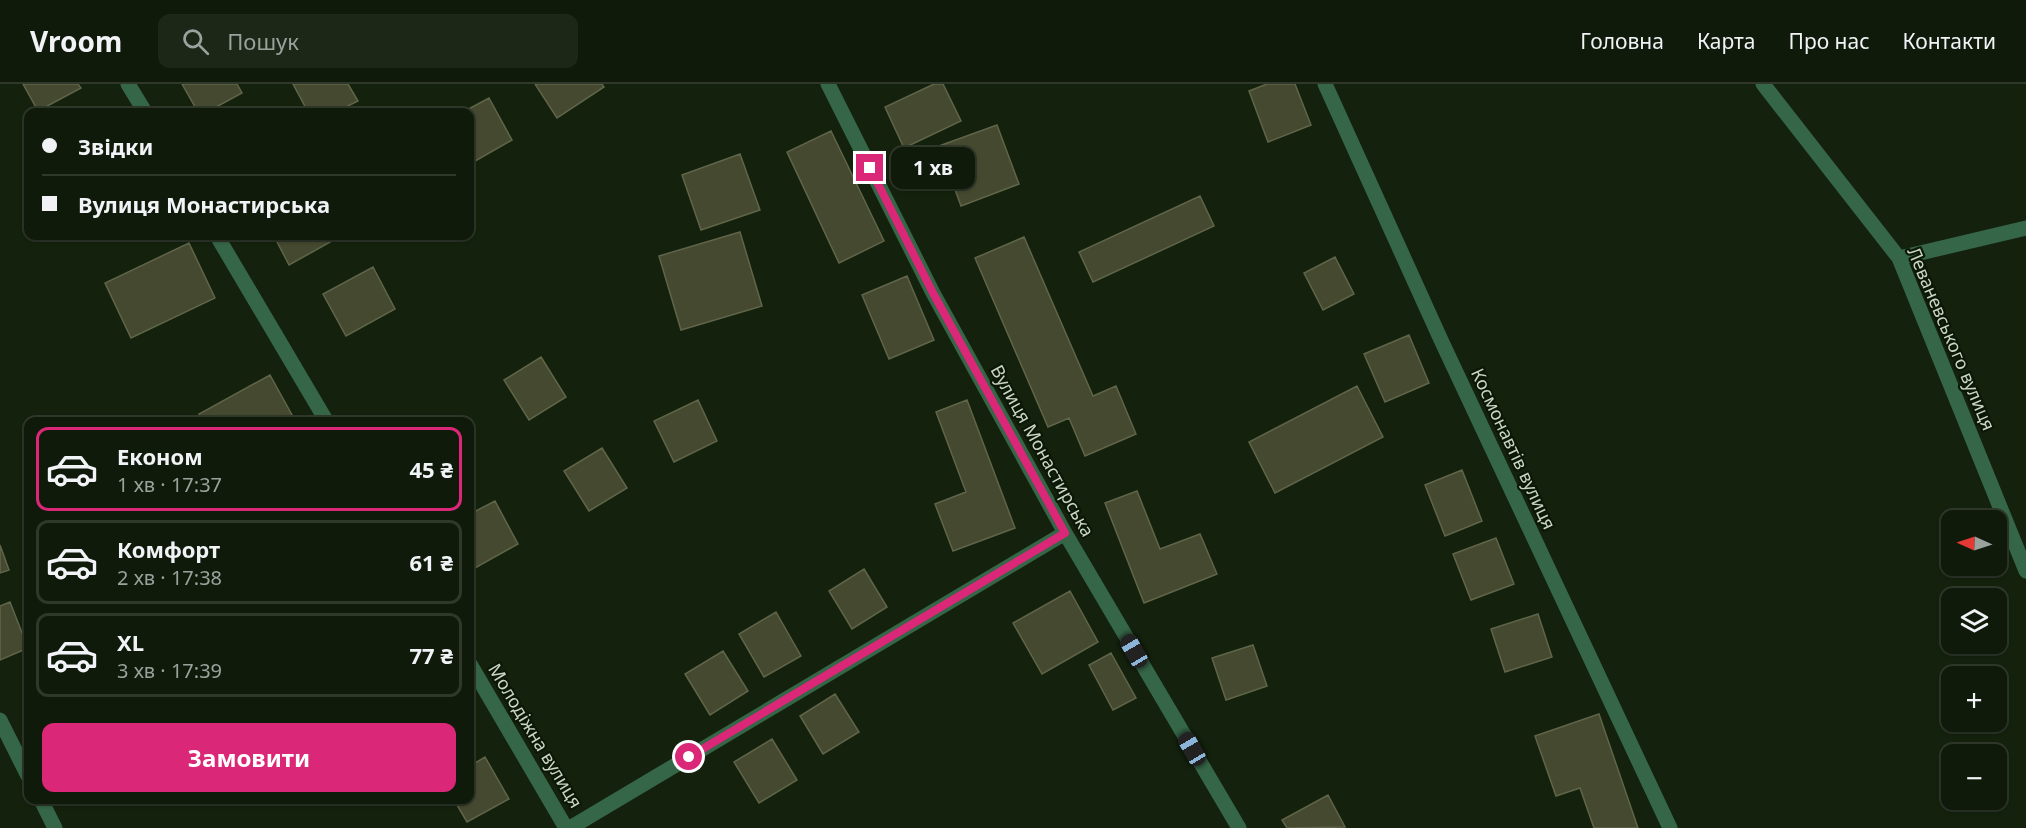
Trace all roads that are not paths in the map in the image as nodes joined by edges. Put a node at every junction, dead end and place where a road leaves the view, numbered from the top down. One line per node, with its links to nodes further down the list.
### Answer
1 (128, 84): 5 (street)
2 (828, 84): 10 (street, Вулиця Монастирська)
3 (1325, 84): 19 (street, Космонавтів вулиця)
4 (1763, 84): 8 (street, Леваневського вулиця)
5 (143, 108)
6 (2026, 228): 8 (street)
7 (219, 240): 9 (street)
8 (1899, 258): 11 (street, Леваневського вулиця)
9 (324, 417)
10 (1065, 533): 17 (street); 18 (street, Вулиця Монастирська)
11 (2026, 571)
12 (474, 671): 17 (street, Молодіжна вулиця)
13 (0, 720): 14 (street)
14 (24, 768)
15 (43, 804): 16 (street)
16 (55, 828)
17 (568, 828)
18 (1239, 828)
19 (1670, 828)

